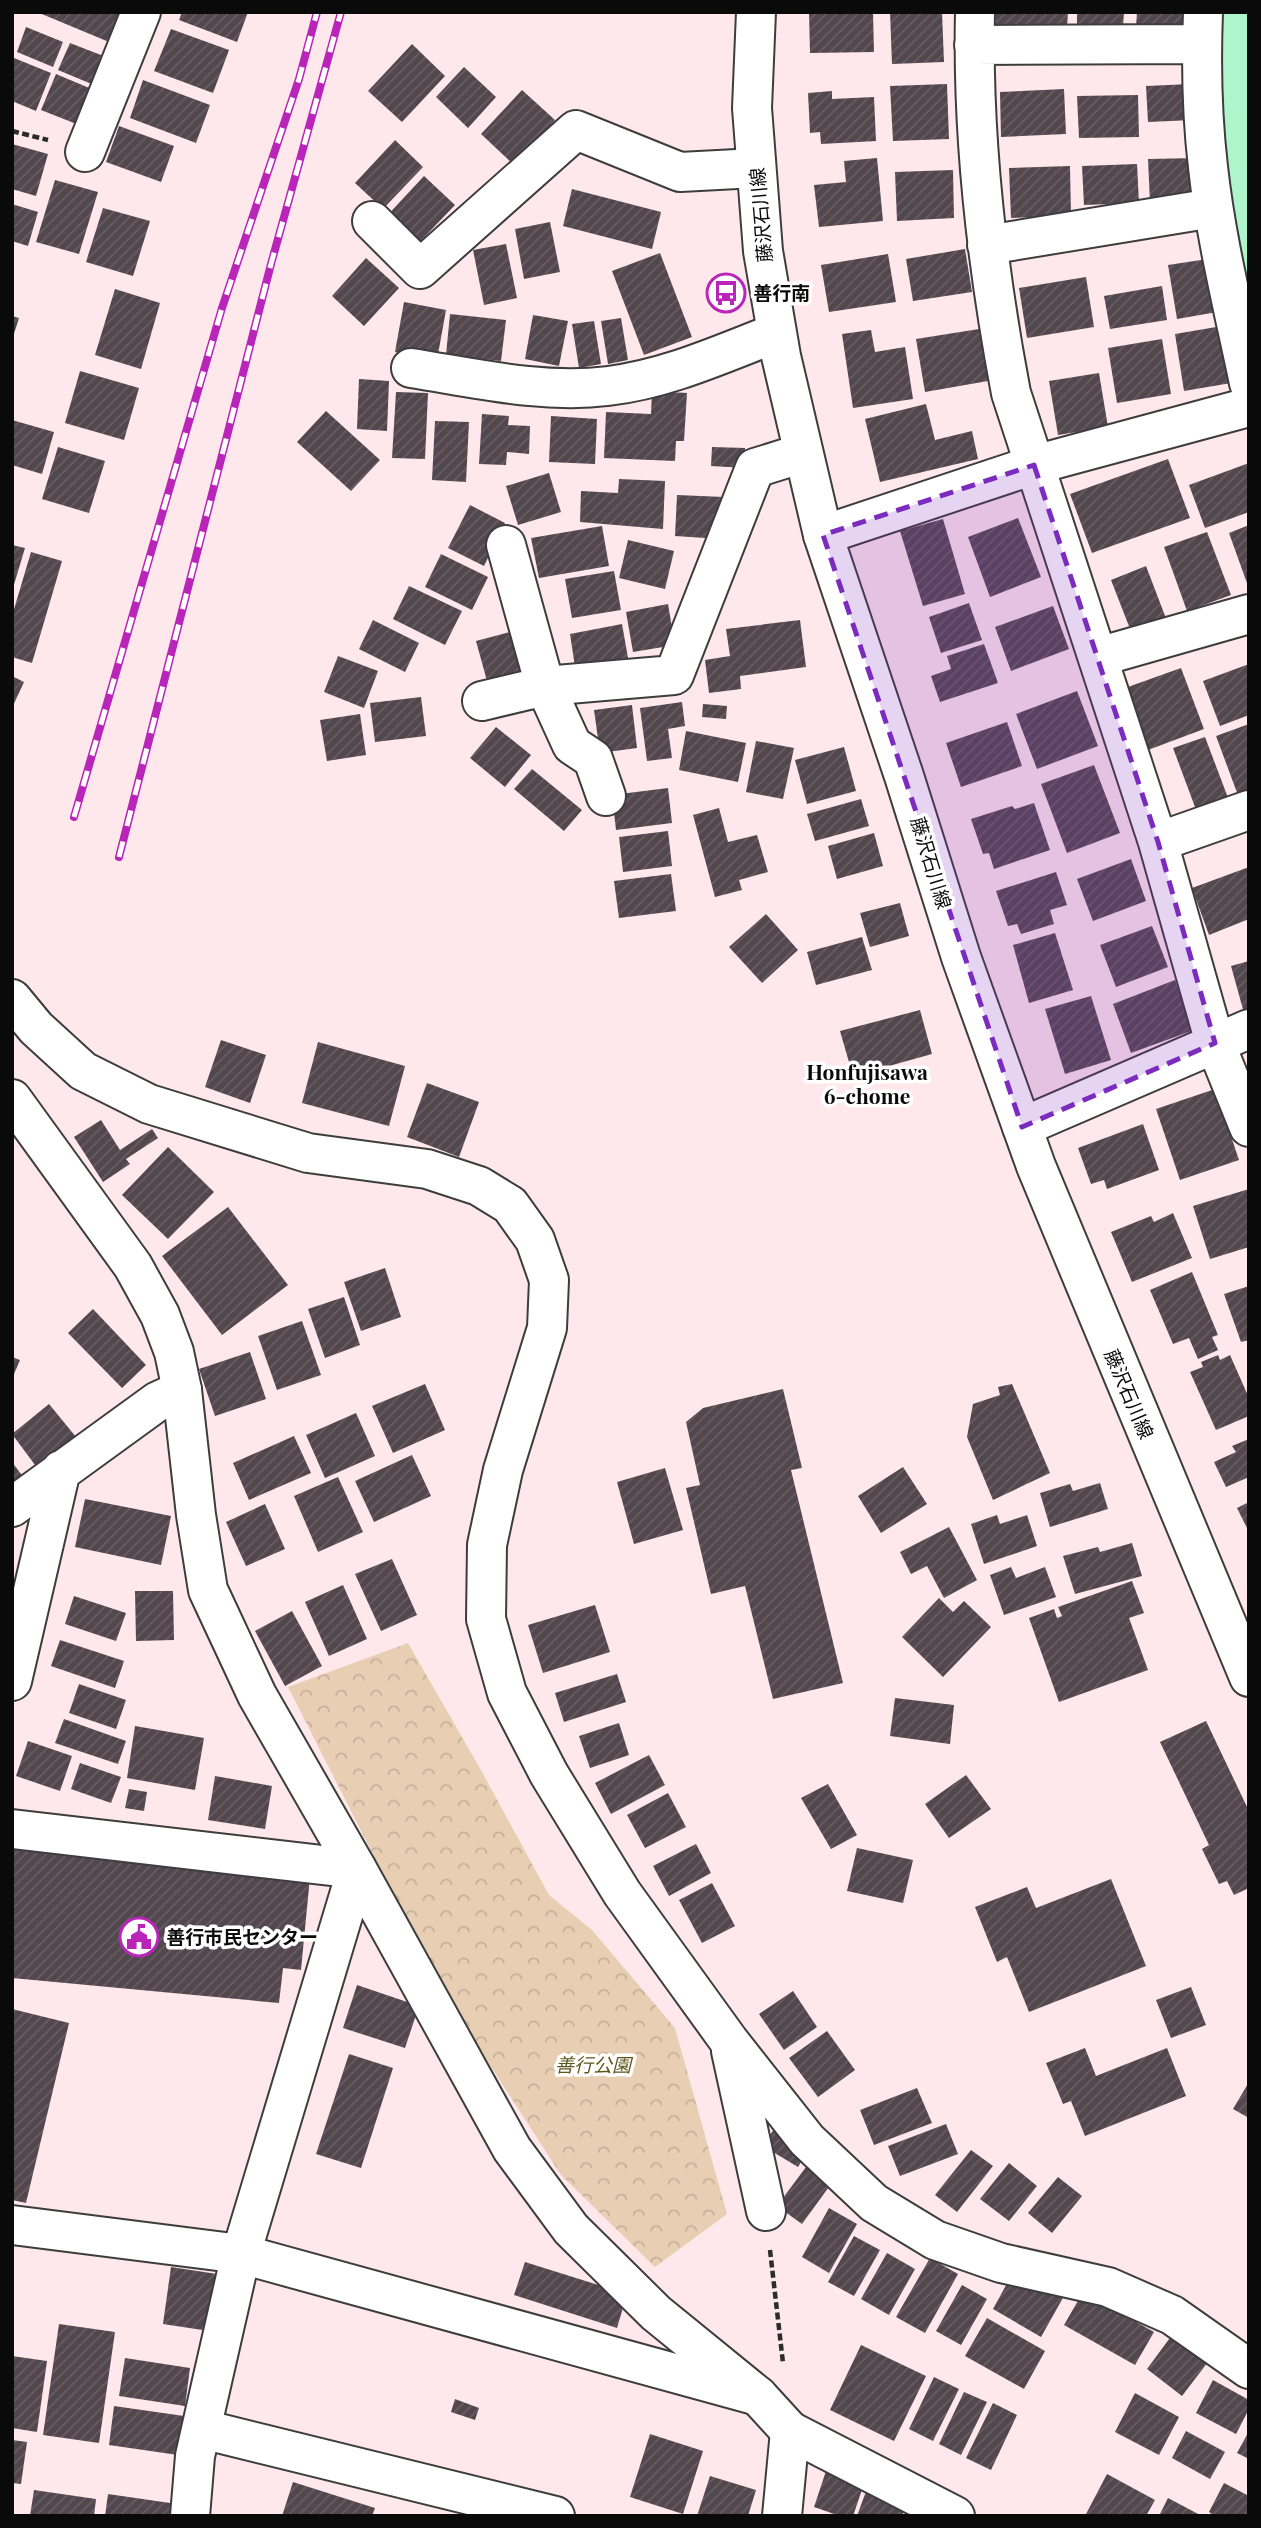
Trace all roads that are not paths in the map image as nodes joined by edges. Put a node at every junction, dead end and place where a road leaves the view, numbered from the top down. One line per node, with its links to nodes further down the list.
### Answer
1 (141, 12): 5 (street)
2 (756, 12): 6 (street, 藤沢石川線)
3 (1202, 28): 4 (street); 7 (street)
4 (975, 29): 9 (street)
5 (85, 152)
6 (756, 168): 8 (street); 10 (street, 藤沢石川線)
7 (1213, 208): 9 (street); 12 (street)
8 (372, 221)
9 (987, 245): 15 (street)
10 (776, 333): 11 (street); 14 (street, 藤沢石川線)
11 (411, 368)
12 (1249, 383)
13 (1249, 407): 15 (street)
14 (803, 453): 16 (street, 藤沢石川線); 20 (street)
15 (1034, 465): 16 (street); 19 (street)
16 (823, 535): 28 (street, 藤沢石川線)
17 (506, 545): 20 (street)
18 (1249, 614): 19 (street)
19 (1098, 657): 24 (street)
20 (545, 686): 21 (street); 22 (street)
21 (482, 701)
22 (606, 796)
23 (1249, 810): 24 (street)
24 (1158, 842): 26 (street)
25 (12, 999): 37 (street)
26 (1232, 1036): 28 (street); 29 (street)
27 (12, 1098): 30 (street)
28 (1022, 1127): 33 (street, 藤沢石川線)
29 (1249, 1128)
30 (182, 1390): 31 (street); 36 (street)
31 (61, 1470): 32 (street); 34 (street)
32 (12, 1507)
33 (1249, 1678)
34 (12, 1681)
35 (12, 1829): 36 (street)
36 (357, 1870): 40 (street); 42 (street)
37 (729, 2042): 38 (street); 41 (street)
38 (766, 2211)
39 (12, 2225): 40 (street)
40 (242, 2254): 42 (street); 43 (street)
41 (1249, 2369)
42 (758, 2396): 44 (street)
43 (202, 2429): 45 (street); 46 (street)
44 (790, 2431): 47 (street); 48 (street)
45 (190, 2516)
46 (555, 2516)
47 (782, 2516)
48 (955, 2516)

